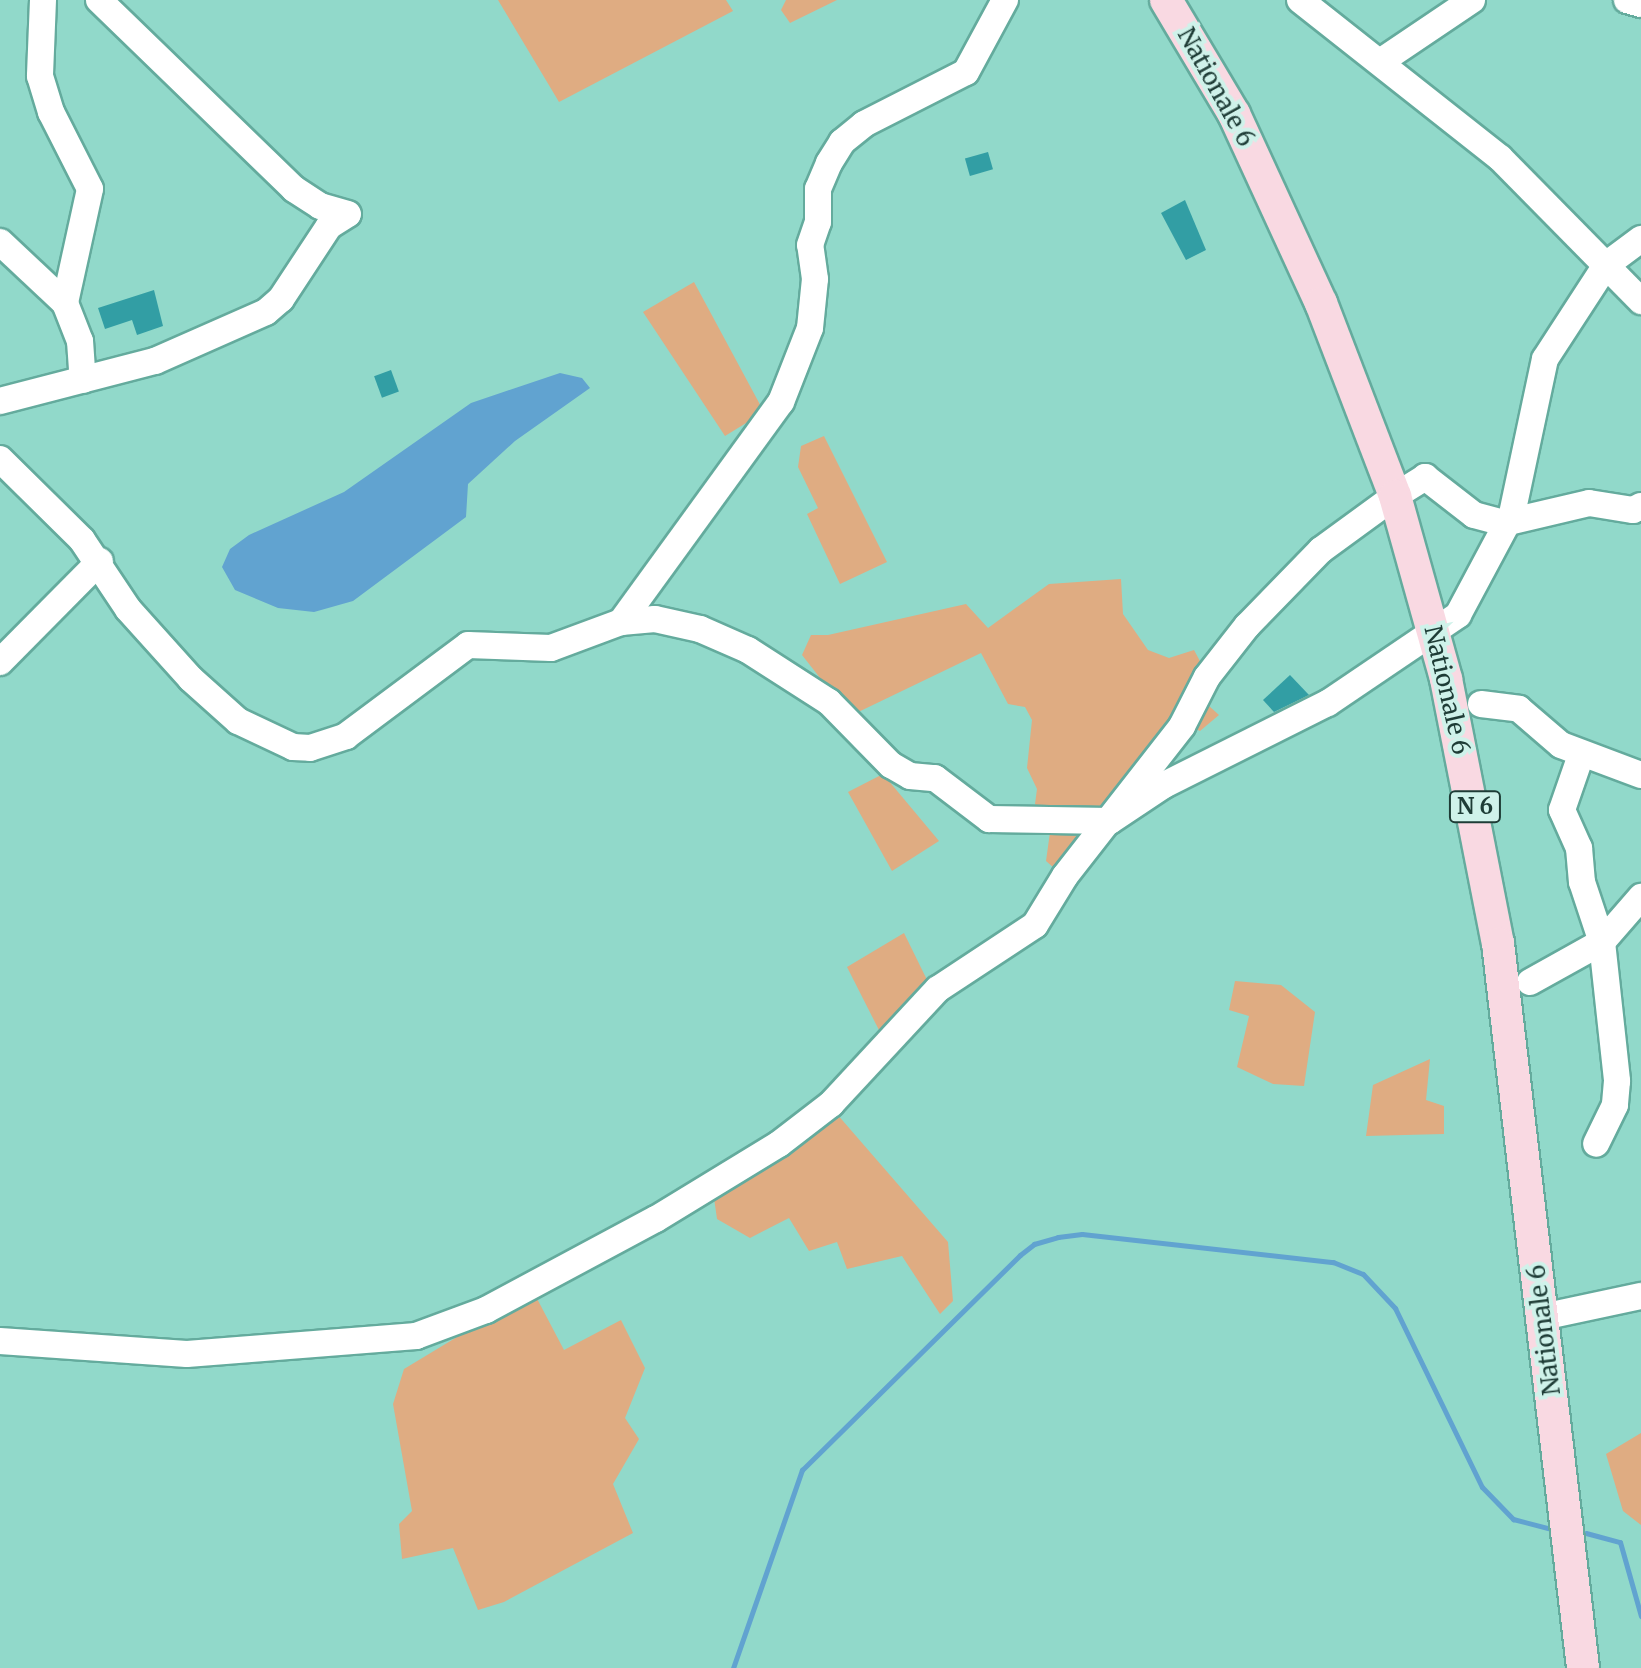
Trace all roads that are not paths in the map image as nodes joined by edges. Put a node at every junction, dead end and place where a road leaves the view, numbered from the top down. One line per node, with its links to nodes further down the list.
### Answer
1 (43, 0): 14 (street)
2 (99, 0): 15 (street)
3 (1005, 0): 22 (street)
4 (1166, 0): 18 (main road, Nationale 6 / N 6)
5 (1300, 0): 9 (street)
6 (1472, 0): 9 (street)
7 (1627, 0): 8 (street)
8 (1641, 4)
9 (1380, 62): 12 (street)
10 (1641, 239): 12 (street)
11 (0, 242): 14 (street)
12 (1606, 265): 13 (street); 20 (street)
13 (1641, 301)
14 (65, 303): 15 (street)
15 (83, 380): 16 (street)
16 (0, 401)
17 (0, 459): 21 (street)
18 (1395, 496): 20 (street); 23 (main road, Nationale 6 / N 6); 28 (street)
19 (1638, 512): 20 (street)
20 (1504, 523): 23 (street)
21 (100, 561): 22 (street); 24 (street)
22 (621, 622): 28 (street)
23 (1434, 630): 28 (street); 34 (main road, Nationale 6 / N 6)
24 (0, 662)
25 (1481, 704): 26 (street)
26 (1581, 755): 27 (street); 30 (street)
27 (1641, 775)
28 (1110, 821): 35 (street)
29 (1641, 897): 30 (street)
30 (1602, 942): 31 (street); 32 (street)
31 (1530, 982)
32 (1596, 1144)
33 (1641, 1296): 34 (street)
34 (1542, 1317): 36 (main road, Nationale 6 / N 6)
35 (0, 1341)
36 (1583, 1668)

